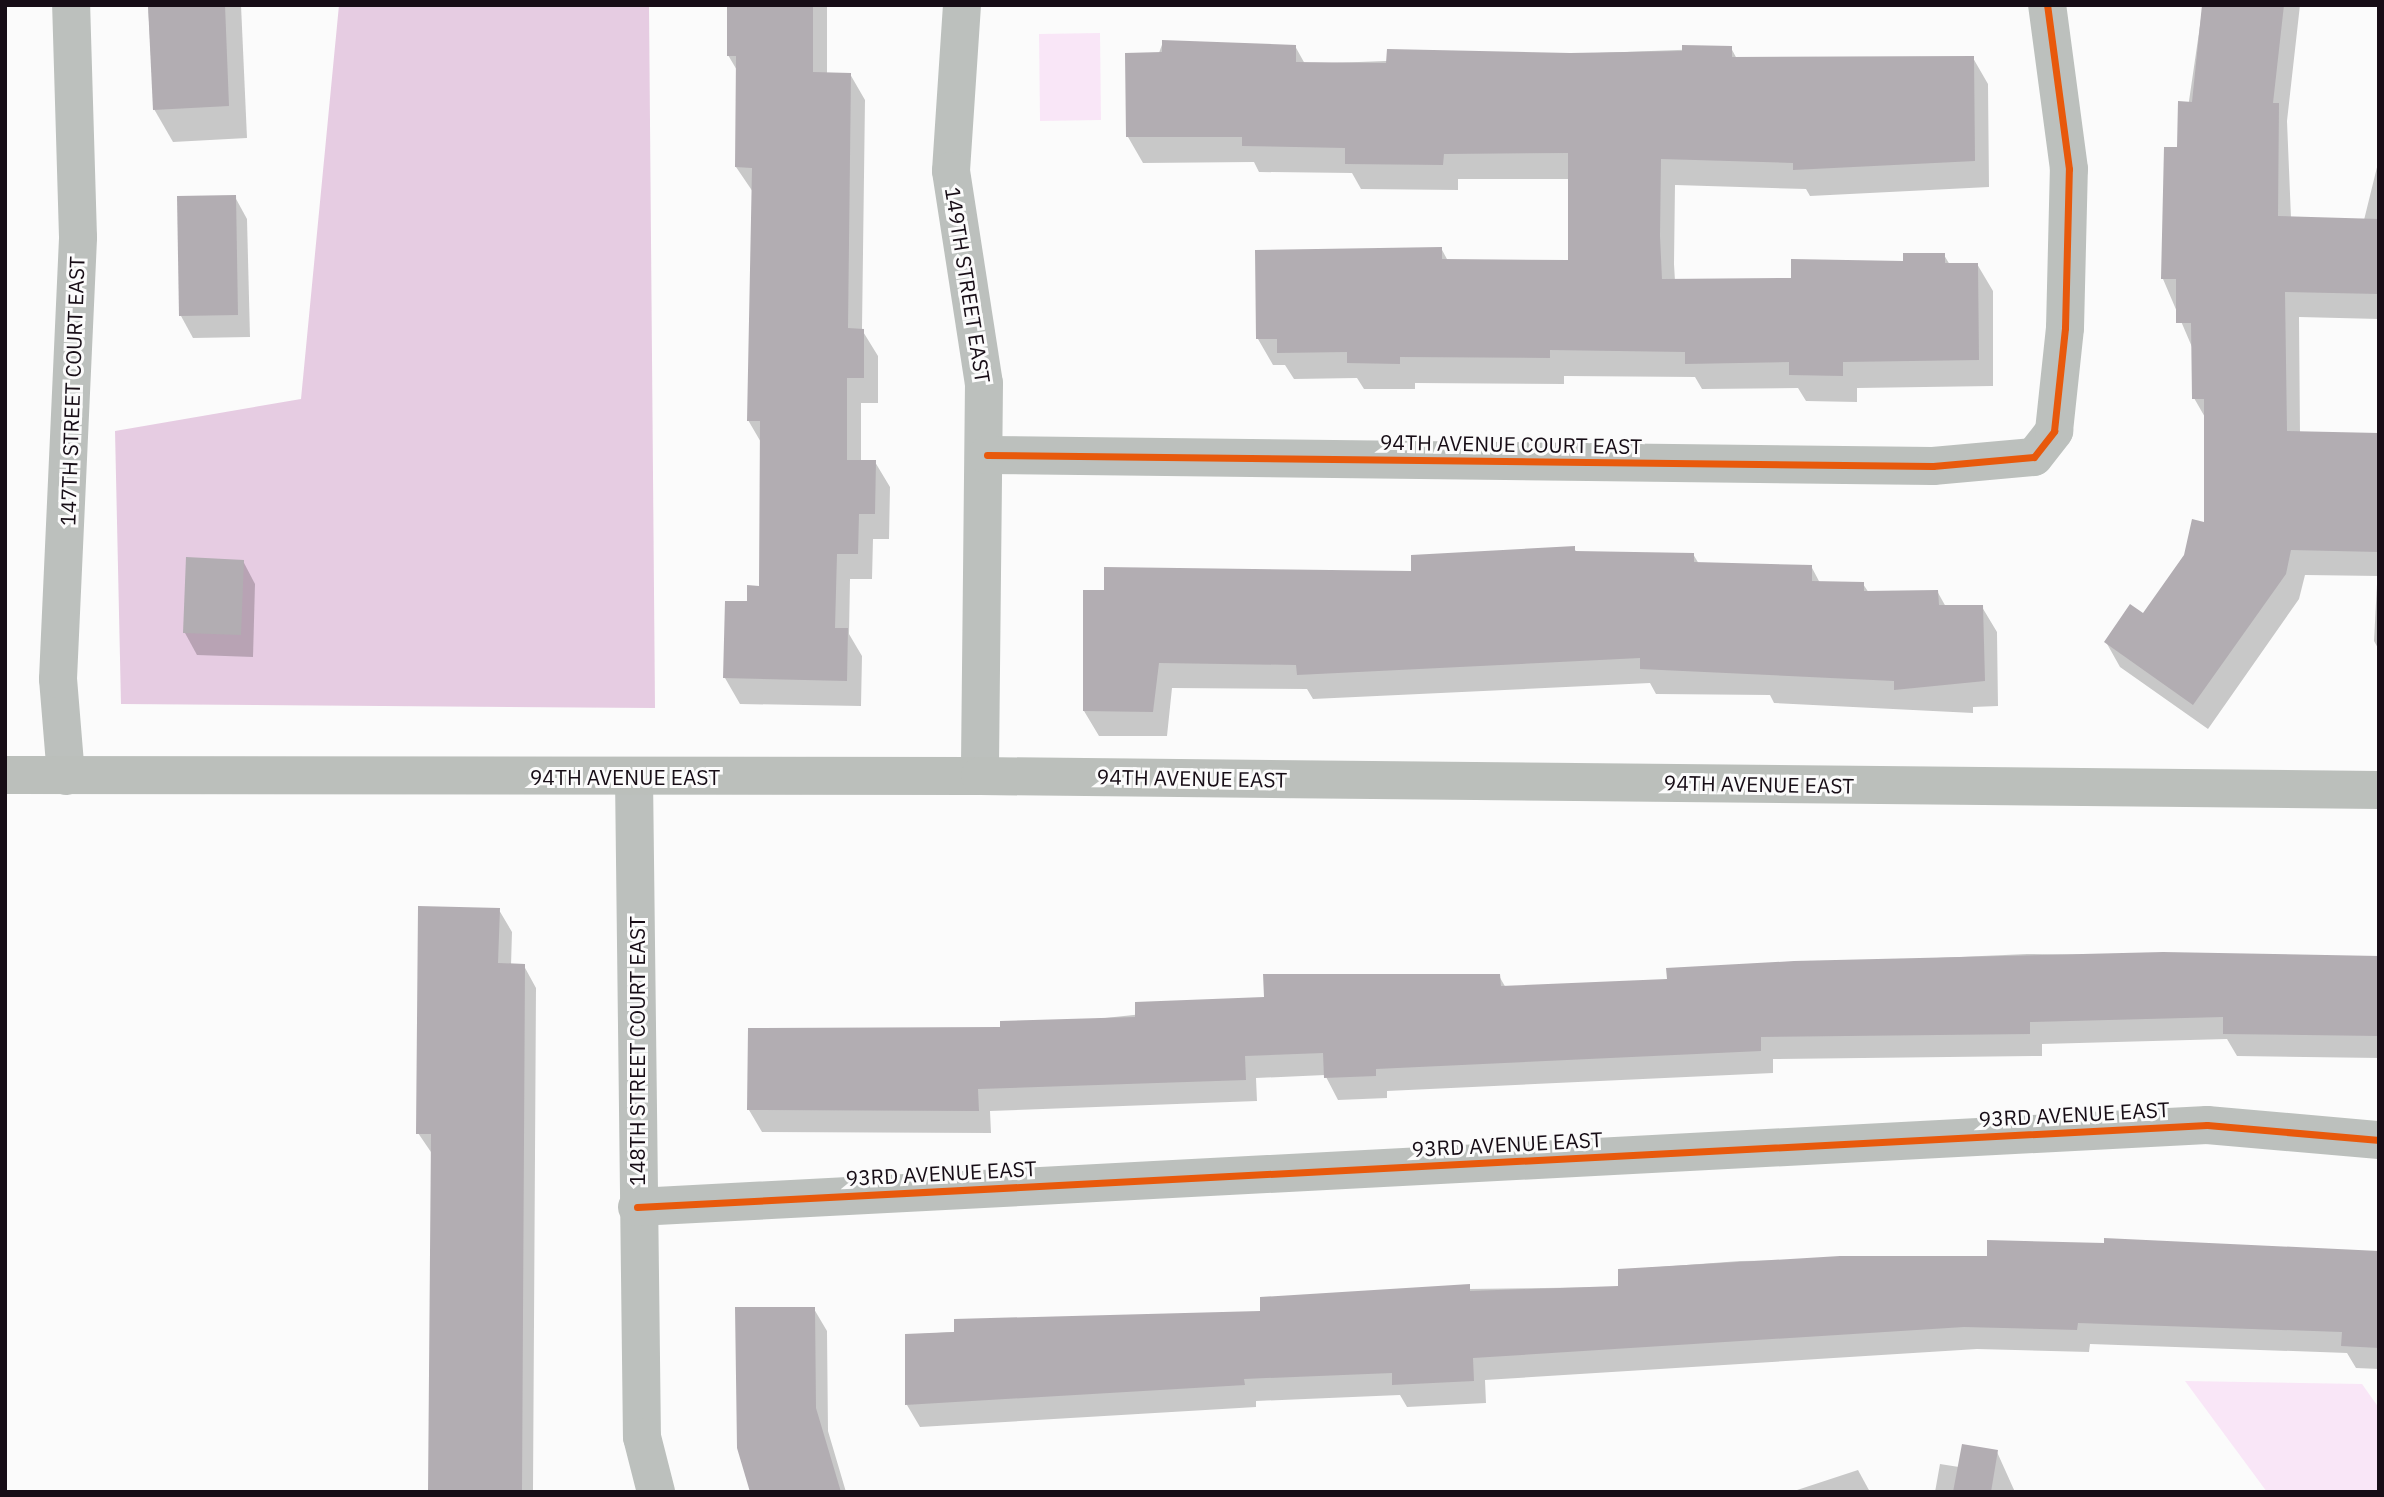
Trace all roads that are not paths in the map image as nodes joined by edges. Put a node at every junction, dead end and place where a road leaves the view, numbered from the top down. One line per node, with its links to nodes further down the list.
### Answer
1 (71, 5): 6 (street, 147TH STREET COURT EAST)
2 (962, 5): 4 (street, 149TH STREET EAST)
3 (2048, 5): 4 (street, 94TH AVENUE COURT EAST)
4 (987, 455): 7 (street, 149TH STREET EAST)
5 (5, 775): 6 (main road, 94TH AVENUE EAST)
6 (66, 776): 8 (main road, 94TH AVENUE EAST)
7 (981, 776): 8 (main road, 94TH AVENUE EAST); 9 (main road, 94TH AVENUE EAST)
8 (634, 777): 11 (street, 148TH STREET COURT EAST)
9 (2379, 790)
10 (2379, 1140): 11 (street, 93RD AVENUE EAST)
11 (637, 1207): 12 (street, 148TH STREET COURT EAST)
12 (656, 1492)

